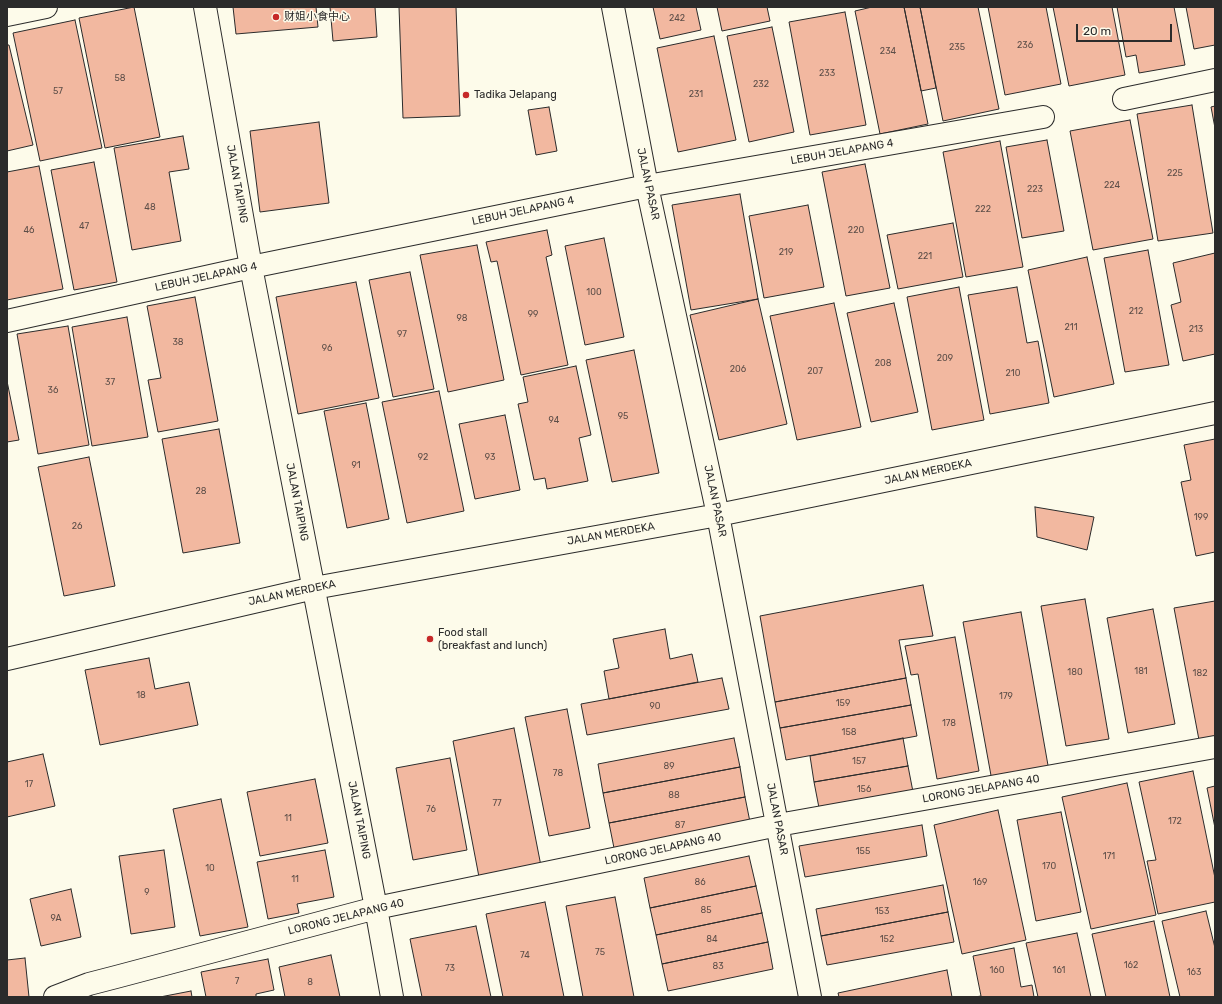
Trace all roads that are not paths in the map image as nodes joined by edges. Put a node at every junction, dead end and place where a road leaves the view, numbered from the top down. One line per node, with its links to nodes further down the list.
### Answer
1 (46, 7): 4 (street)
2 (205, 7): 9 (street, JALAN TAIPING)
3 (613, 7): 8 (street, JALAN PASAR)
4 (7, 15)
5 (1215, 80): 6 (street)
6 (1124, 99)
7 (1043, 117): 8 (street, LEBUH JELAPANG 4)
8 (648, 186): 9 (street, LEBUH JELAPANG 4); 12 (street, JALAN PASAR)
9 (251, 267): 10 (street, LEBUH JELAPANG 4); 13 (street, JALAN TAIPING)
10 (7, 321)
11 (1215, 413): 12 (street, JALAN MERDEKA)
12 (718, 515): 13 (street, JALAN MERDEKA); 16 (street, JALAN PASAR)
13 (314, 588): 14 (street, JALAN MERDEKA); 17 (street, JALAN TAIPING)
14 (7, 659)
15 (1215, 746): 16 (street, LORONG JELAPANG 40)
16 (778, 825): 17 (street, LORONG JELAPANG 40); 20 (street, JALAN PASAR)
17 (376, 908): 18 (street, LORONG JELAPANG 40); 19 (street, JALAN TAIPING)
18 (55, 997)
19 (392, 997)
20 (810, 997)

